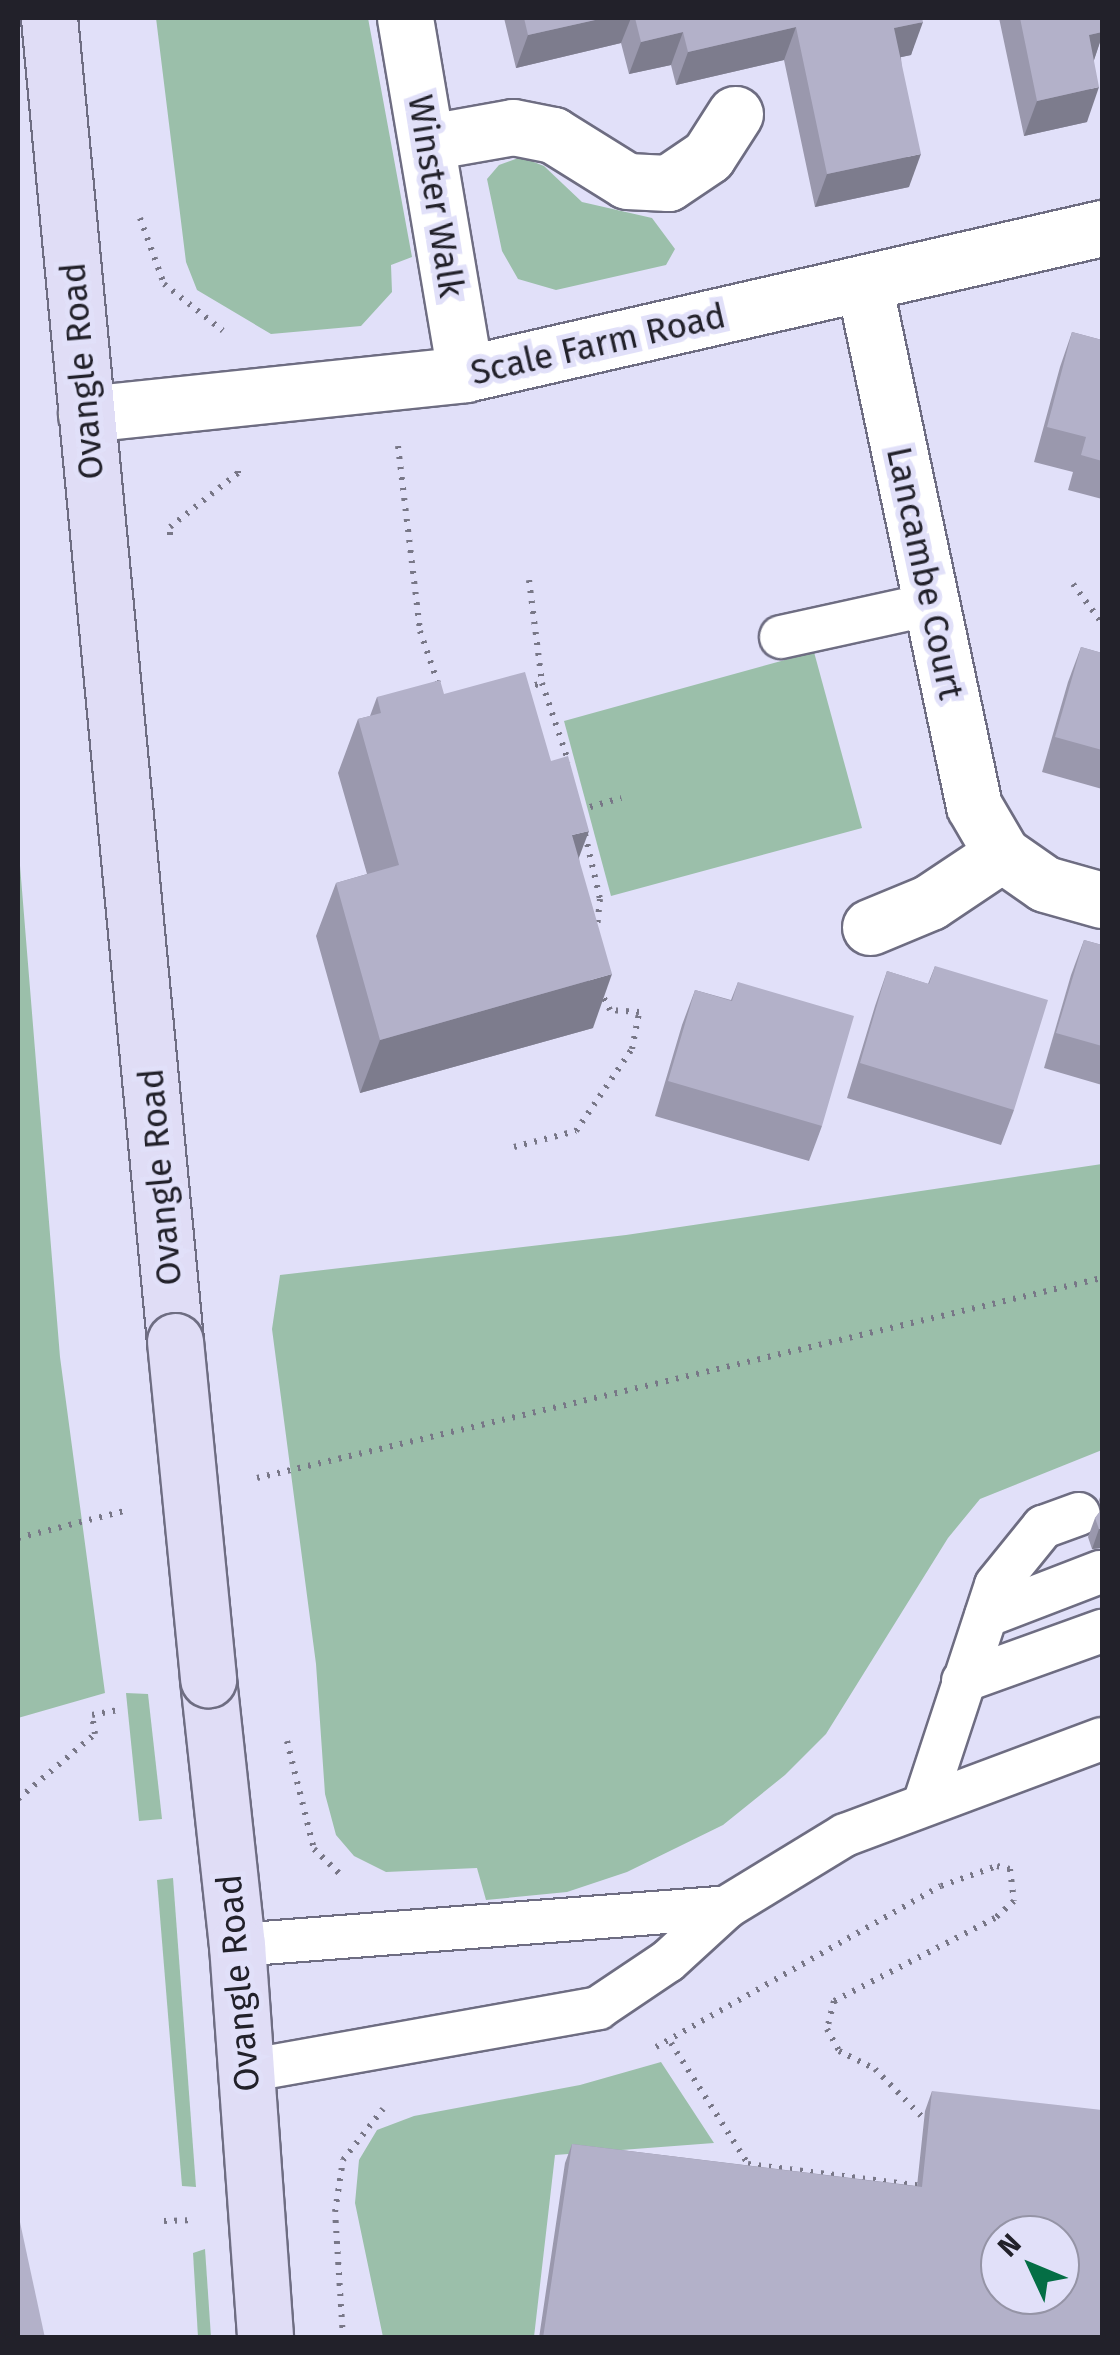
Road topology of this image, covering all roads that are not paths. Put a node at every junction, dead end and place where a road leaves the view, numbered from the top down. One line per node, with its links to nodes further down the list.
1 (48, 18): 8 (main road, Ovangle Road)
2 (405, 18): 4 (street, Winster Walk)
3 (735, 114): 4 (street)
4 (428, 142): 7 (street, Winster Walk)
5 (1102, 228): 6 (street, Scale Farm Road)
6 (864, 284): 7 (street, Scale Farm Road); 9 (street, Lancambe Court)
7 (464, 374): 8 (street, Scale Farm Road)
8 (86, 414): 22 (main road, Ovangle Road, bridge)
9 (932, 604): 10 (lane); 11 (street, Lancambe Court)
10 (781, 637)
11 (1002, 854): 12 (street, Lancambe Court); 13 (street)
12 (1102, 900)
13 (870, 927)
14 (1079, 1514): 16 (lane)
15 (1100, 1572): 16 (lane)
16 (986, 1616): 18 (lane)
17 (1102, 1632): 18 (lane)
18 (963, 1681): 20 (lane)
19 (1102, 1739): 20 (lane)
20 (925, 1801): 21 (lane)
21 (727, 1907): 22 (lane); 23 (lane)
22 (237, 1945): 23 (main road, Ovangle Road)
23 (246, 2071): 24 (main road, Ovangle Road)
24 (265, 2338)

